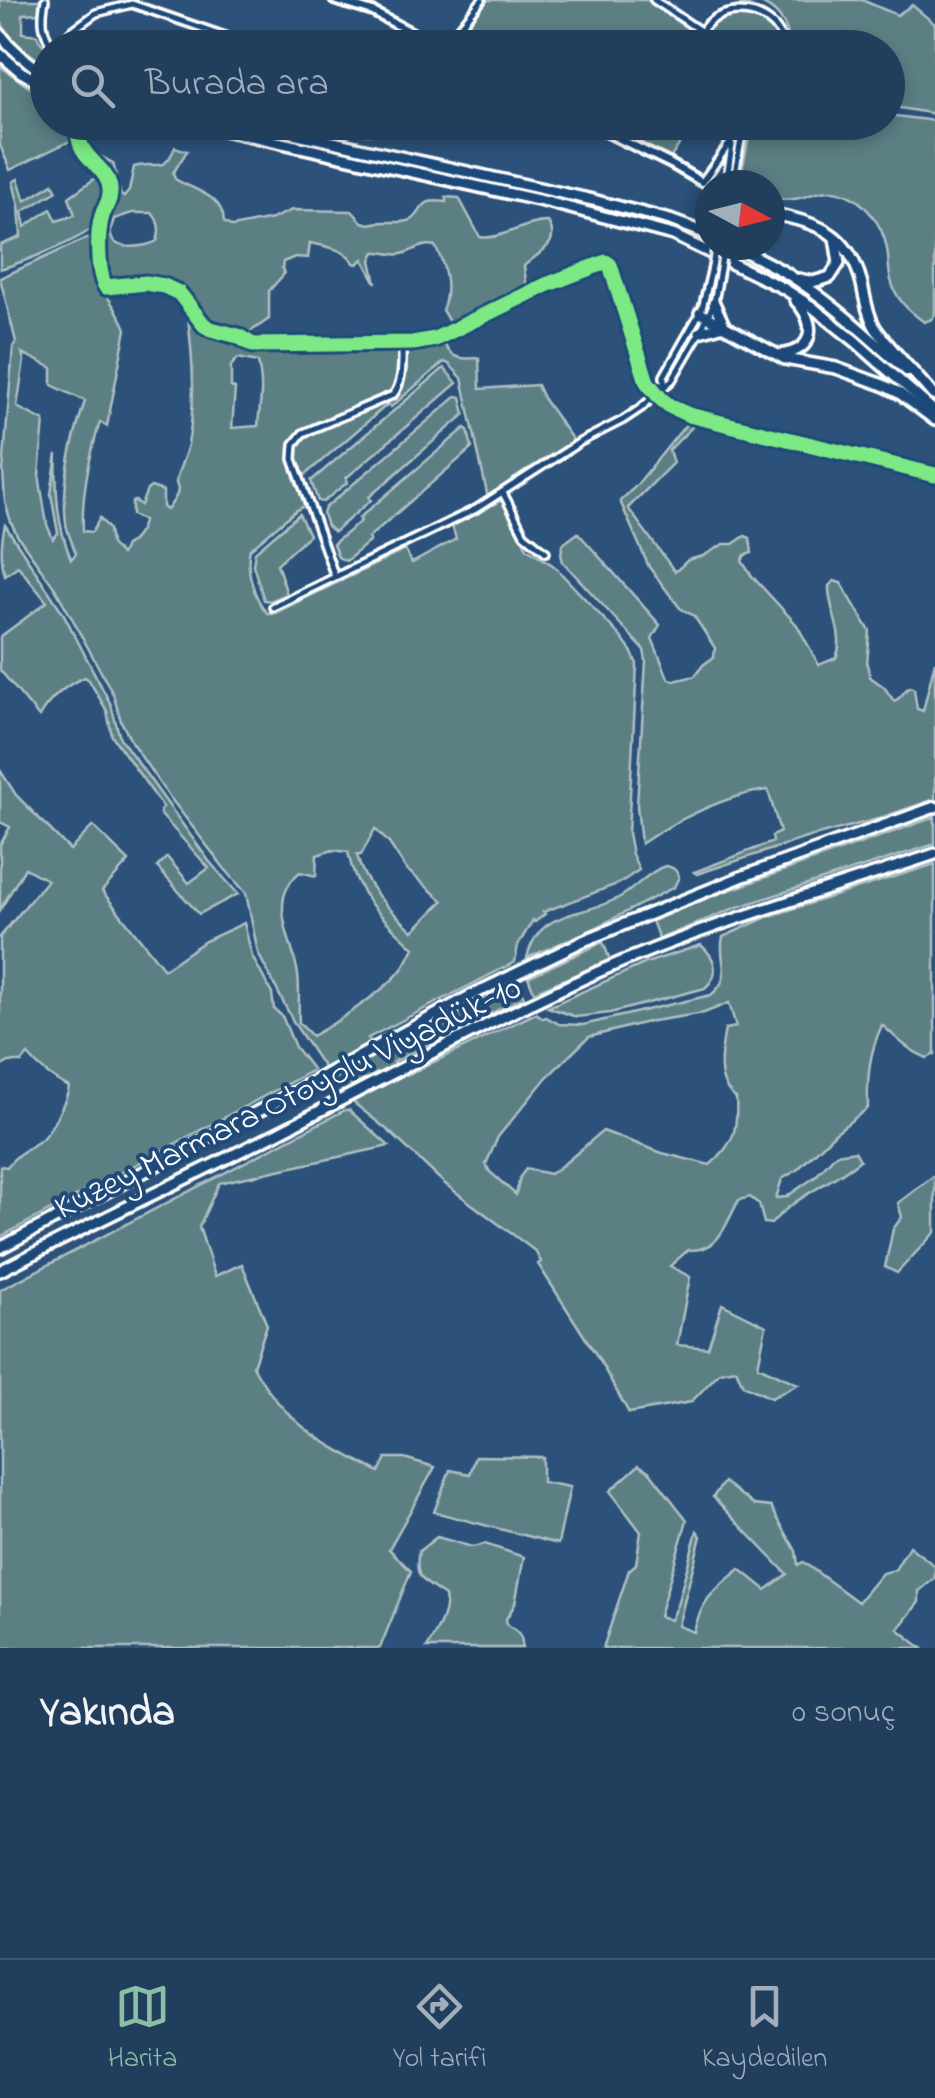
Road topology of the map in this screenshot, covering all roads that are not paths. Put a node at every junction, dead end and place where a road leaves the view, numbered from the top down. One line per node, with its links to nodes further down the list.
1 (45, 0): 7 (street)
2 (334, 0): 10 (street)
3 (482, 0): 11 (street)
4 (654, 0): 12 (street)
5 (720, 7): 12 (street)
6 (770, 12): 13 (street)
7 (43, 30)
8 (72, 30): 9 (street)
9 (208, 30)
10 (408, 30)
11 (457, 30)
12 (699, 30)
13 (781, 30)
14 (0, 34): 16 (highway)
15 (0, 54): 17 (highway)
16 (30, 64)
17 (30, 77)
18 (79, 140): 40 (street)
19 (267, 140): 35 (highway)
20 (324, 140): 29 (highway)
21 (622, 140): 27 (street)
22 (740, 140): 26 (street)
23 (732, 142): 24 (street); 25 (street)
24 (711, 170)
25 (730, 170)
26 (733, 170)
27 (695, 178)
28 (785, 217): 30 (highway)
29 (695, 229)
30 (835, 236): 34 (highway); 44 (highway)
31 (713, 260): 37 (street, bridge)
32 (722, 260): 36 (street, bridge)
33 (760, 260): 34 (highway)
34 (792, 277): 44 (highway)
35 (783, 288): 41 (highway); 45 (highway)
36 (714, 303): 37 (street); 38 (highway)
37 (704, 315): 38 (highway); 39 (street); 42 (street)
38 (724, 325): 39 (highway); 41 (highway)
39 (700, 332): 42 (street)
40 (402, 344): 43 (street); 50 (street)
41 (776, 354): 46 (highway)
42 (664, 385): 43 (street)
43 (656, 394): 47 (street); 48 (street)
44 (934, 396)
45 (935, 412)
46 (935, 420)
47 (935, 475)
48 (503, 493): 49 (street); 50 (street)
49 (546, 552)
50 (336, 578): 51 (street)
51 (272, 608)
52 (935, 807): 54 (highway, Kuzey Marmara Otoyolu Viyadük-10)
53 (935, 854): 55 (highway, Kuzey Marmara Otoyolu Viyadük-10)
54 (0, 1248)
55 (0, 1271)

